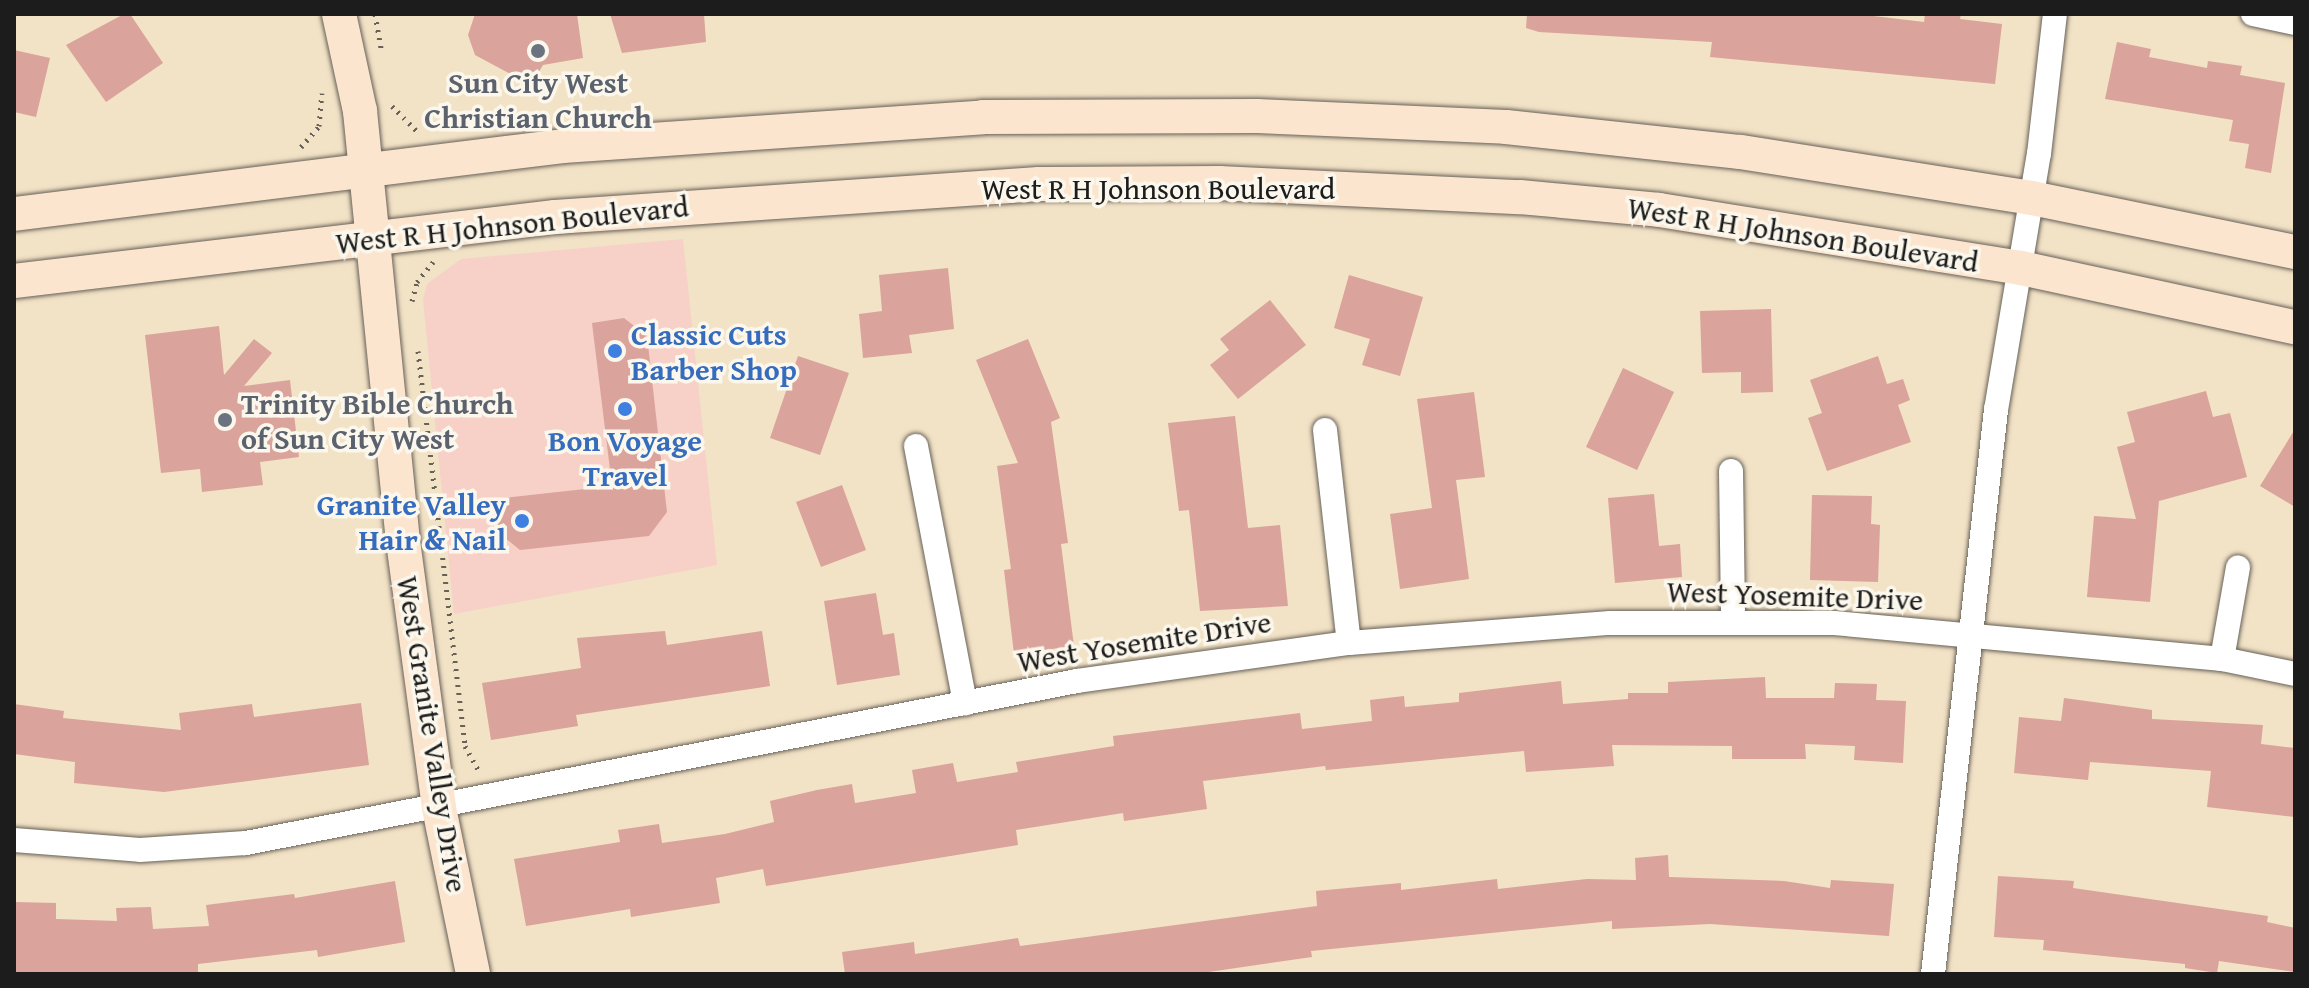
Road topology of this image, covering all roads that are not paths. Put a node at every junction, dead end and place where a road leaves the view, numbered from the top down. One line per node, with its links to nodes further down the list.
1 (339, 14): 5 (main road, West Granite Valley Drive)
2 (2055, 14): 6 (street)
3 (2253, 14): 4 (street)
4 (2295, 23)
5 (365, 167): 6 (main road); 7 (main road); 8 (main road, West Granite Valley Drive)
6 (2032, 198): 9 (main road); 10 (street)
7 (14, 214)
8 (370, 221): 10 (main road, West R H Johnson Boulevard); 11 (main road, West R H Johnson Boulevard); 23 (main road, West Granite Valley Drive)
9 (2295, 252)
10 (2021, 268): 12 (main road, West R H Johnson Boulevard); 18 (street)
11 (14, 281)
12 (2295, 327)
13 (1325, 430): 19 (street)
14 (916, 446): 22 (street)
15 (1731, 471): 17 (street)
16 (2238, 567): 20 (street)
17 (1733, 621): 18 (street, West Yosemite Drive); 19 (street, West Yosemite Drive)
18 (1970, 634): 20 (street, West Yosemite Drive); 26 (street)
19 (1349, 643): 22 (street, West Yosemite Drive)
20 (2222, 659): 21 (street, West Yosemite Drive)
21 (2295, 674)
22 (965, 703): 23 (street, West Yosemite Drive)
23 (439, 808): 24 (street, West Yosemite Drive); 25 (main road, West Granite Valley Drive)
24 (14, 840)
25 (473, 974)
26 (1933, 974)

